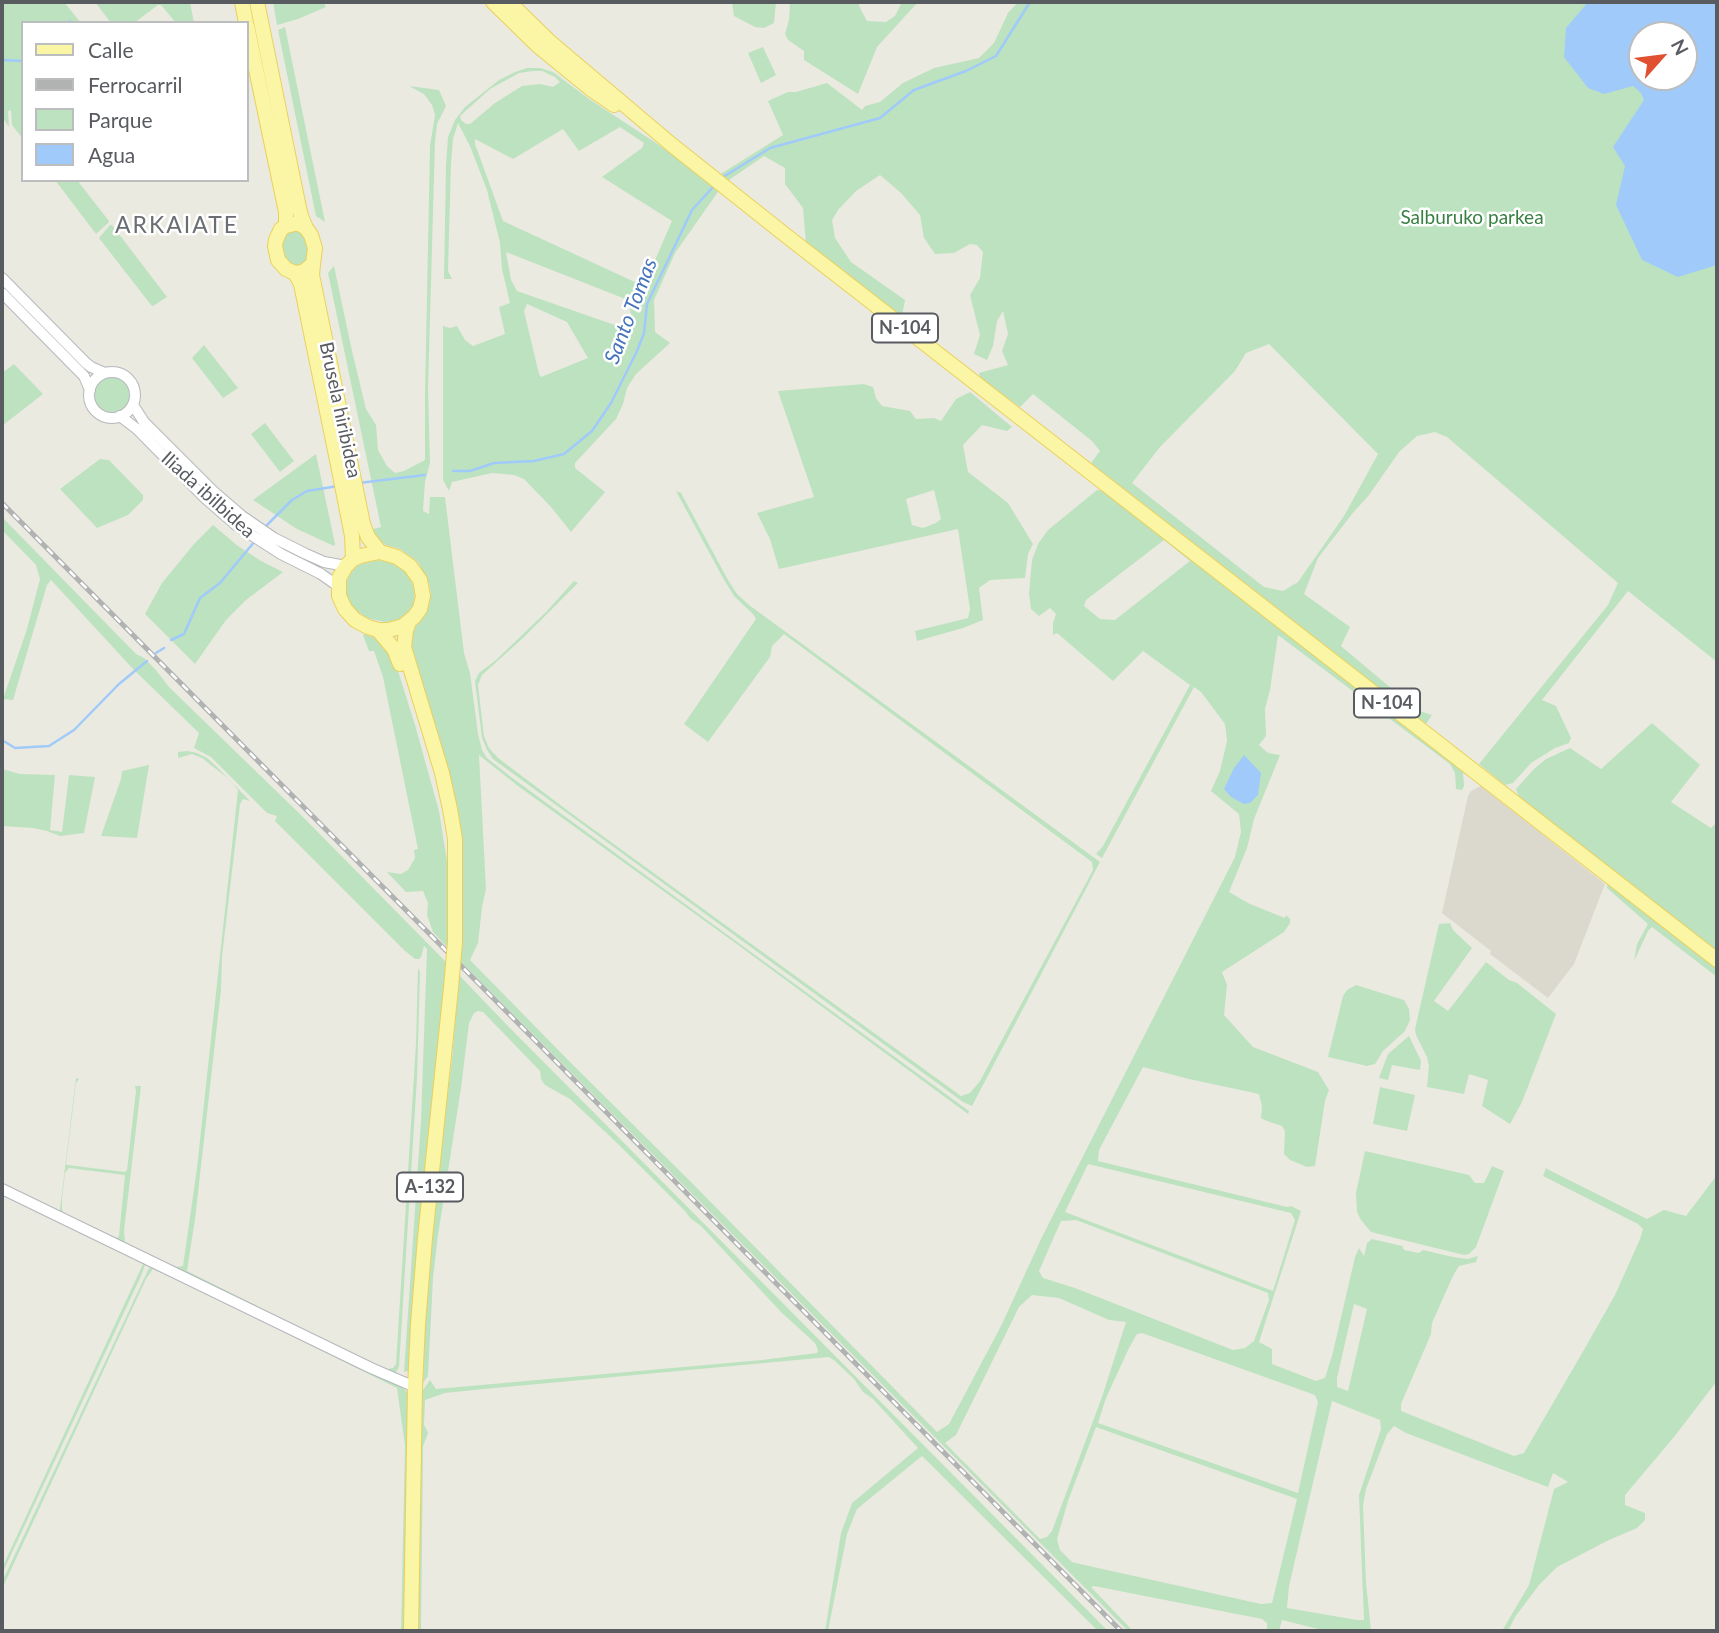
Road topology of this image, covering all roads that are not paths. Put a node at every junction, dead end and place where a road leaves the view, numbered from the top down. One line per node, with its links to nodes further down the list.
1 (242, 2): 5 (main road)
2 (257, 2): 9 (main road)
3 (493, 2): 7 (main road, N-104)
4 (509, 2): 7 (main road, N-104)
5 (245, 21)
6 (248, 34): 8 (main road)
7 (672, 145): 28 (main road, N-104)
8 (286, 226): 9 (main road); 11 (main road)
9 (306, 228): 10 (main road)
10 (313, 264): 11 (main road); 18 (main road, Brusela hiribidea)
11 (295, 273): 18 (main road, Brusela hiribidea)
12 (2, 278): 14 (street)
13 (2, 293): 15 (street)
14 (105, 373): 15 (street); 16 (street)
15 (90, 390): 17 (street)
16 (133, 405): 17 (street); 20 (street, Iliada ibilbidea)
17 (120, 416): 20 (street, Iliada ibilbidea)
18 (344, 464): 19 (main road, Brusela hiribidea)
19 (355, 516): 22 (main road, Brusela hiribidea); 23 (main road, Brusela hiribidea)
20 (239, 521): 21 (street, Iliada ibilbidea)
21 (284, 550): 23 (street, Iliada ibilbidea); 24 (street, Iliada ibilbidea)
22 (380, 552): 23 (main road); 25 (main road)
23 (349, 562): 24 (main road)
24 (338, 586): 26 (main road)
25 (409, 622): 26 (main road); 27 (main road, A-132)
26 (378, 630): 27 (main road, A-132)
27 (456, 886): 30 (main road, A-132, bridge)
28 (1717, 960)
29 (2, 1189): 30 (street)
30 (415, 1387): 31 (main road, A-132)
31 (411, 1631)

